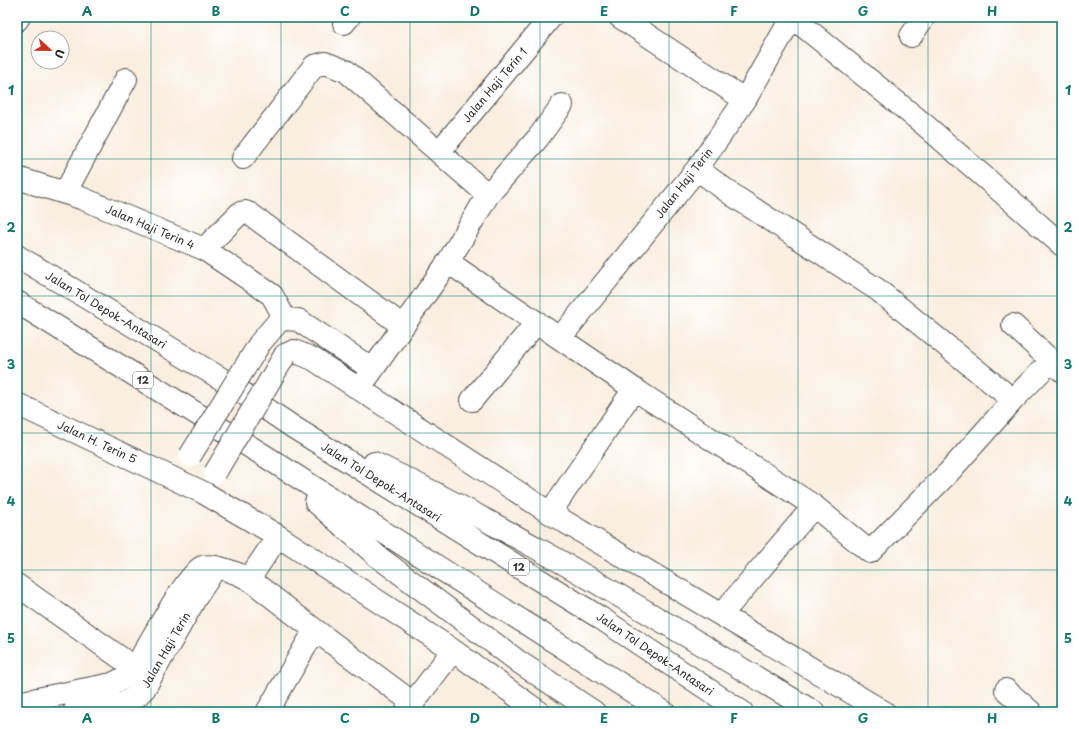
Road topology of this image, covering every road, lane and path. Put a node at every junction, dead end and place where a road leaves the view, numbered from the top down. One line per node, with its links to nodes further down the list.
1 (19, 17): 6 (main road)
2 (551, 17): 11 (main road, Jalan Haji Terin 1)
3 (620, 17): 9 (main road)
4 (792, 17): 9 (main road, Jalan Haji Terin); 17 (main road)
5 (924, 17): 7 (main road)
6 (17, 20)
7 (911, 36)
8 (126, 78): 15 (main road)
9 (745, 100): 13 (main road, Jalan Haji Terin)
10 (562, 105): 16 (main road)
11 (439, 152): 12 (main road); 16 (main road)
12 (243, 158)
13 (696, 169): 26 (main road, Jalan Haji Terin); 33 (main road)
14 (17, 178): 15 (main road, Jalan Haji Terin 4)
15 (65, 193): 18 (main road, Jalan Haji Terin 4)
16 (488, 195): 20 (main road)
17 (1062, 245)
18 (204, 249): 22 (main road); 25 (main road, Jalan Haji Terin 4)
19 (17, 256): 35 (main road, Jalan Tol Depok–Antasari / 12)
20 (448, 262): 23 (main road); 25 (main road)
21 (17, 302): 36 (main road, 12)
22 (292, 319): 27 (main road); 29 (main road); 37 (main road, bridge)
23 (537, 322): 26 (main road); 32 (main road)
24 (1013, 325): 28 (main road)
25 (403, 326): 29 (main road)
26 (560, 338): 31 (main road)
27 (313, 359): 30 (main road); 38 (main road, bridge)
28 (1056, 366): 33 (main road)
29 (372, 369): 30 (main road)
30 (359, 389): 40 (main road)
31 (634, 389): 39 (main road); 40 (main road)
32 (472, 400)
33 (1013, 400): 39 (main road)
34 (17, 404): 37 (main road, Jalan H. Terin 5)
35 (293, 427): 57 (main road, Jalan Tol Depok–Antasari / 12); 58 (main road)
36 (268, 458): 55 (main road); 56 (main road, 12)
37 (176, 480): 38 (main road, Jalan H. Terin 5)
38 (204, 493): 41 (main road, Jalan H. Terin 5)
39 (814, 506): 45 (main road)
40 (550, 513): 45 (main road)
41 (278, 536): 43 (main road); 47 (main road, Jalan H. Terin 5)
42 (216, 568): 43 (main road); 48 (main road); 52 (main road, Jalan Haji Terin)
43 (249, 579): 46 (main road)
44 (17, 585): 48 (main road)
45 (721, 615): 59 (main road)
46 (315, 630): 51 (main road); 53 (main road)
47 (451, 649): 51 (main road); 54 (main road, Jalan H. Terin 5)
48 (135, 668): 50 (main road)
49 (1006, 690): 60 (main road)
50 (17, 703)
51 (410, 707)
52 (74, 712)
53 (267, 712)
54 (539, 712)
55 (594, 712)
56 (664, 712)
57 (742, 712)
58 (814, 712)
59 (884, 712)
60 (1031, 712)

